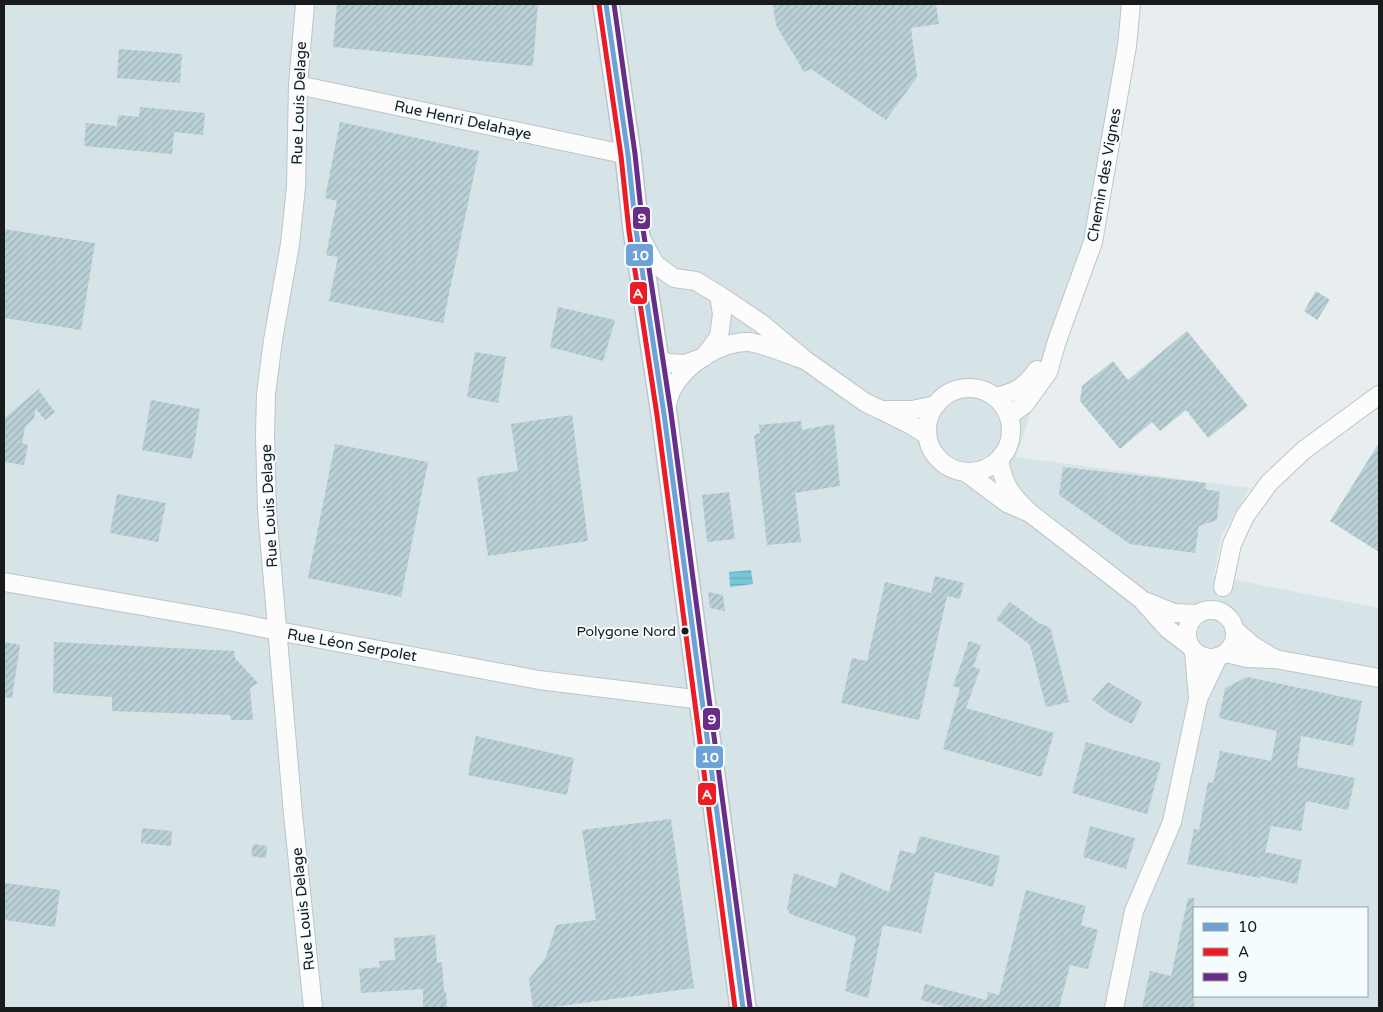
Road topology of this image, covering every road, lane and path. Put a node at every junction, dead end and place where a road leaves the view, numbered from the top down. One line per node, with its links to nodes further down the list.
1 (305, 4): 4 (street, Rue Louis Delage)
2 (606, 4): 5 (main road)
3 (1132, 4): 10 (street, Chemin des Vignes)
4 (298, 86): 5 (street, Rue Henri Delahaye); 29 (street, Rue Louis Delage)
5 (628, 155): 6 (main road)
6 (636, 230): 7 (street); 9 (main road)
7 (674, 278): 8 (street); 9 (street)
8 (719, 295): 12 (street); 13 (street)
9 (646, 298): 11 (main road)
10 (1057, 341): 15 (street, Chemin des Vignes); 19 (street, Chemin des Vignes)
11 (654, 357): 12 (street); 18 (main road)
12 (704, 357): 13 (street); 18 (street)
13 (805, 360): 17 (street)
14 (1379, 395): 25 (street)
15 (996, 398): 16 (street); 19 (street)
16 (936, 405): 17 (street); 20 (street)
17 (881, 410): 20 (street)
18 (664, 414): 35 (main road)
19 (1009, 416): 21 (street)
20 (927, 435): 22 (street)
21 (999, 462): 22 (street); 23 (street)
22 (967, 473): 23 (street)
23 (1030, 513): 26 (street)
24 (4, 582): 29 (street, Rue Léon Serpolet)
25 (1223, 587): 27 (street); 28 (street)
26 (1141, 599): 27 (street); 30 (street)
27 (1200, 612): 28 (street); 30 (street)
28 (1234, 625): 31 (street); 32 (street)
29 (278, 631): 35 (street, Rue Léon Serpolet); 36 (street, Rue Louis Delage)
30 (1192, 648): 31 (street); 34 (street)
31 (1222, 655): 32 (street); 34 (street)
32 (1275, 659): 33 (street)
33 (1379, 678)
34 (1198, 699): 38 (street)
35 (702, 700): 37 (main road)
36 (313, 1008)
37 (743, 1008)
38 (1114, 1008)

